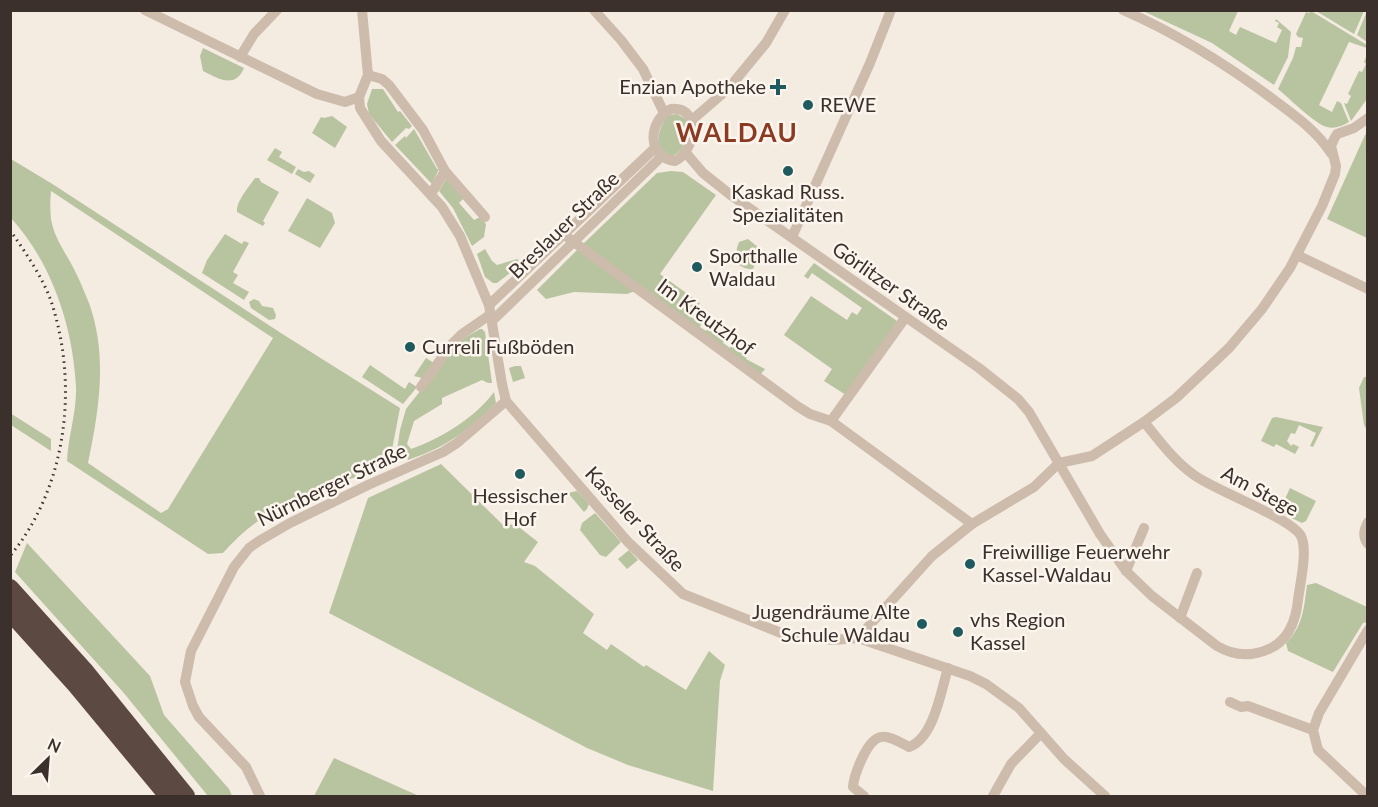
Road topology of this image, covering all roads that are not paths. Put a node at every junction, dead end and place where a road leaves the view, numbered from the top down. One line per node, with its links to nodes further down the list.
1 (145, 10): 8 (street)
2 (277, 10): 8 (street)
3 (362, 10): 9 (street)
4 (594, 10): 11 (street)
5 (785, 10): 13 (street)
6 (891, 10): 22 (street)
7 (1124, 10): 14 (street)
8 (240, 57): 10 (street)
9 (368, 75): 10 (street); 19 (street)
10 (359, 97): 20 (street)
11 (664, 113): 13 (street); 16 (street)
12 (1368, 118): 15 (street)
13 (692, 120): 17 (street)
14 (1312, 131): 15 (street); 18 (street)
15 (1337, 134): 18 (street)
16 (658, 152): 17 (street); 23 (street, Breslauer Straße)
17 (687, 153): 22 (street, Görlitzer Straße)
18 (1331, 153): 24 (street)
19 (445, 171): 20 (street); 21 (street)
20 (431, 194): 26 (street)
21 (485, 217)
22 (792, 237): 27 (street, Görlitzer Straße)
23 (568, 238): 26 (street, Breslauer Straße); 30 (street, Im Kreutzhof)
24 (1296, 255): 25 (street); 31 (street)
25 (1368, 289)
26 (491, 313): 28 (street); 29 (street)
27 (905, 318): 30 (street); 32 (street, Görlitzer Straße)
28 (421, 387)
29 (506, 401): 43 (street, Kasseler Straße); 50 (street, Nürnberger Straße)
30 (831, 421): 34 (street, Im Kreutzhof)
31 (1144, 422): 32 (street); 41 (street, Am Stege)
32 (1059, 463): 34 (street); 37 (street, Am Stege)
33 (1368, 522): 36 (street)
34 (972, 524): 43 (street)
35 (1144, 528): 37 (street)
36 (1368, 544)
37 (1126, 571): 41 (street, Am Stege)
38 (1197, 573): 41 (street)
39 (11, 588): 49 (highway)
40 (10, 612): 48 (highway)
41 (1180, 618)
42 (1368, 630): 46 (street)
43 (858, 638): 44 (street, Kasseler Straße)
44 (948, 668): 47 (street, Kasseler Straße); 51 (street)
45 (1230, 702): 46 (street)
46 (1313, 730): 54 (street)
47 (1041, 733): 52 (street); 53 (street, Kasseler Straße)
48 (168, 796)
49 (186, 796)
50 (260, 796)
51 (864, 796)
52 (993, 796)
53 (1105, 796)
54 (1367, 796)

